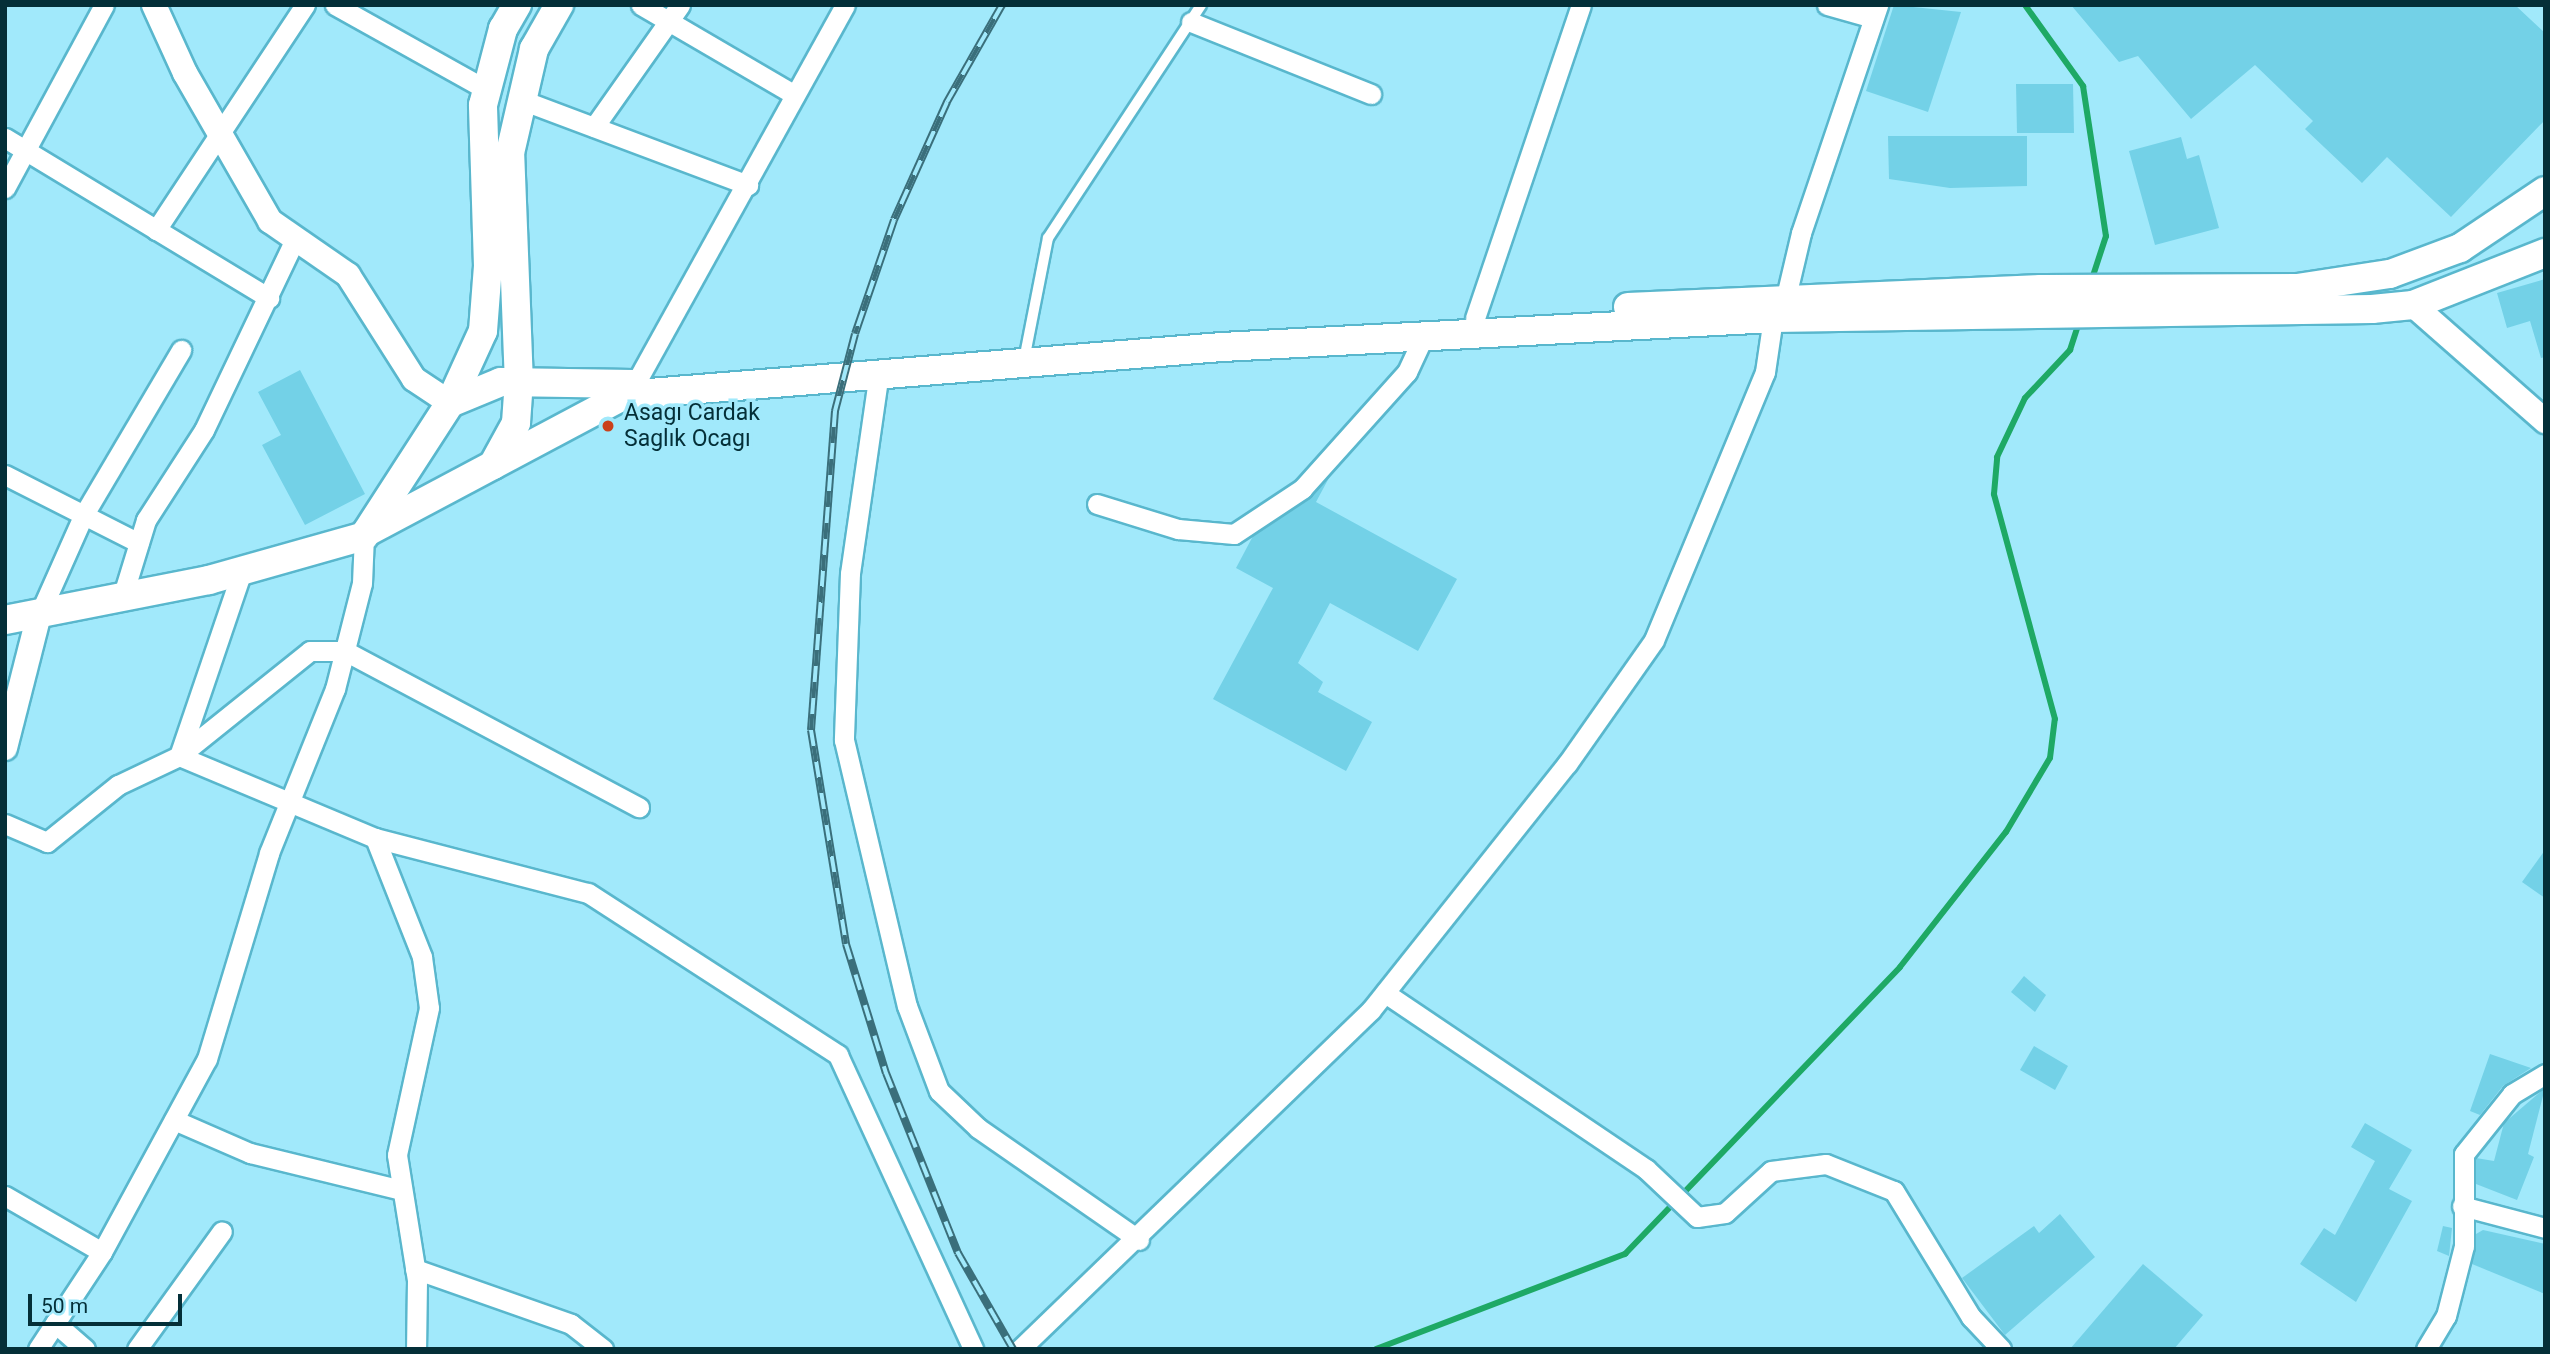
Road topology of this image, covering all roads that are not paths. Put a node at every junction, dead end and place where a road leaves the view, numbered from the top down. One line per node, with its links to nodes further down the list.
1 (104, 5): 21 (street)
2 (153, 5): 20 (street)
3 (305, 5): 20 (street)
4 (335, 5): 14 (street)
5 (517, 5): 14 (main road)
6 (559, 5): 17 (main road)
7 (641, 5): 12 (street)
8 (845, 5): 16 (street)
9 (1581, 5): 32 (street)
10 (1827, 5): 11 (street)
11 (1876, 12): 31 (street)
12 (675, 13): 16 (street); 18 (street)
13 (1196, 13): 15 (street); 34 (lane)
14 (487, 90): 39 (main road)
15 (1371, 94)
16 (795, 95): 22 (street)
17 (519, 99): 18 (street); 37 (main road)
18 (594, 127): 22 (street)
19 (5, 138): 21 (street)
20 (222, 138): 25 (street); 26 (street)
21 (26, 150): 23 (street); 25 (street)
22 (748, 185): 38 (street)
23 (5, 188)
24 (2545, 191): 29 (main road)
25 (156, 230): 28 (street)
26 (294, 241): 28 (street); 39 (street)
27 (2545, 253): 30 (main road)
28 (269, 298): 46 (street)
29 (2151, 302): 30 (main road); 31 (main road)
30 (2413, 305): 40 (street)
31 (1780, 307): 32 (main road); 33 (main road); 58 (street)
32 (1475, 318): 34 (main road)
33 (1423, 337): 36 (main road); 43 (street)
34 (1026, 349): 38 (main road)
35 (181, 350): 44 (street)
36 (878, 379): 41 (main road); 66 (street)
37 (519, 384): 38 (main road); 39 (main road); 41 (main road)
38 (635, 384)
39 (450, 403): 45 (main road)
40 (2545, 421)
41 (492, 467): 45 (main road)
42 (5, 475): 44 (street)
43 (1097, 504)
44 (83, 516): 46 (street); 49 (street)
45 (365, 534): 47 (main road); 51 (street)
46 (139, 542): 48 (street)
47 (242, 571): 48 (main road); 53 (street)
48 (122, 598): 49 (main road)
49 (39, 615): 50 (main road); 52 (street)
50 (5, 620)
51 (345, 651): 53 (street); 54 (street); 55 (street)
52 (5, 748)
53 (179, 756): 54 (street); 56 (street)
54 (290, 801): 57 (street); 60 (street)
55 (639, 807)
56 (5, 824)
57 (375, 838): 61 (street); 75 (street)
58 (1385, 993): 66 (street); 77 (street)
59 (2545, 1074): 63 (street)
60 (174, 1120): 61 (street); 67 (street)
61 (402, 1190): 68 (street)
62 (5, 1196): 67 (street)
63 (2462, 1206): 64 (street); 78 (street)
64 (2545, 1228)
65 (222, 1231): 72 (street)
66 (1139, 1240): 76 (street)
67 (102, 1252): 69 (street)
68 (415, 1269): 73 (street); 74 (street)
69 (55, 1323): 70 (street); 71 (street)
70 (38, 1349)
71 (85, 1349)
72 (137, 1349)
73 (416, 1349)
74 (603, 1349)
75 (972, 1349)
76 (1020, 1349)
77 (2001, 1349)
78 (2426, 1349)

